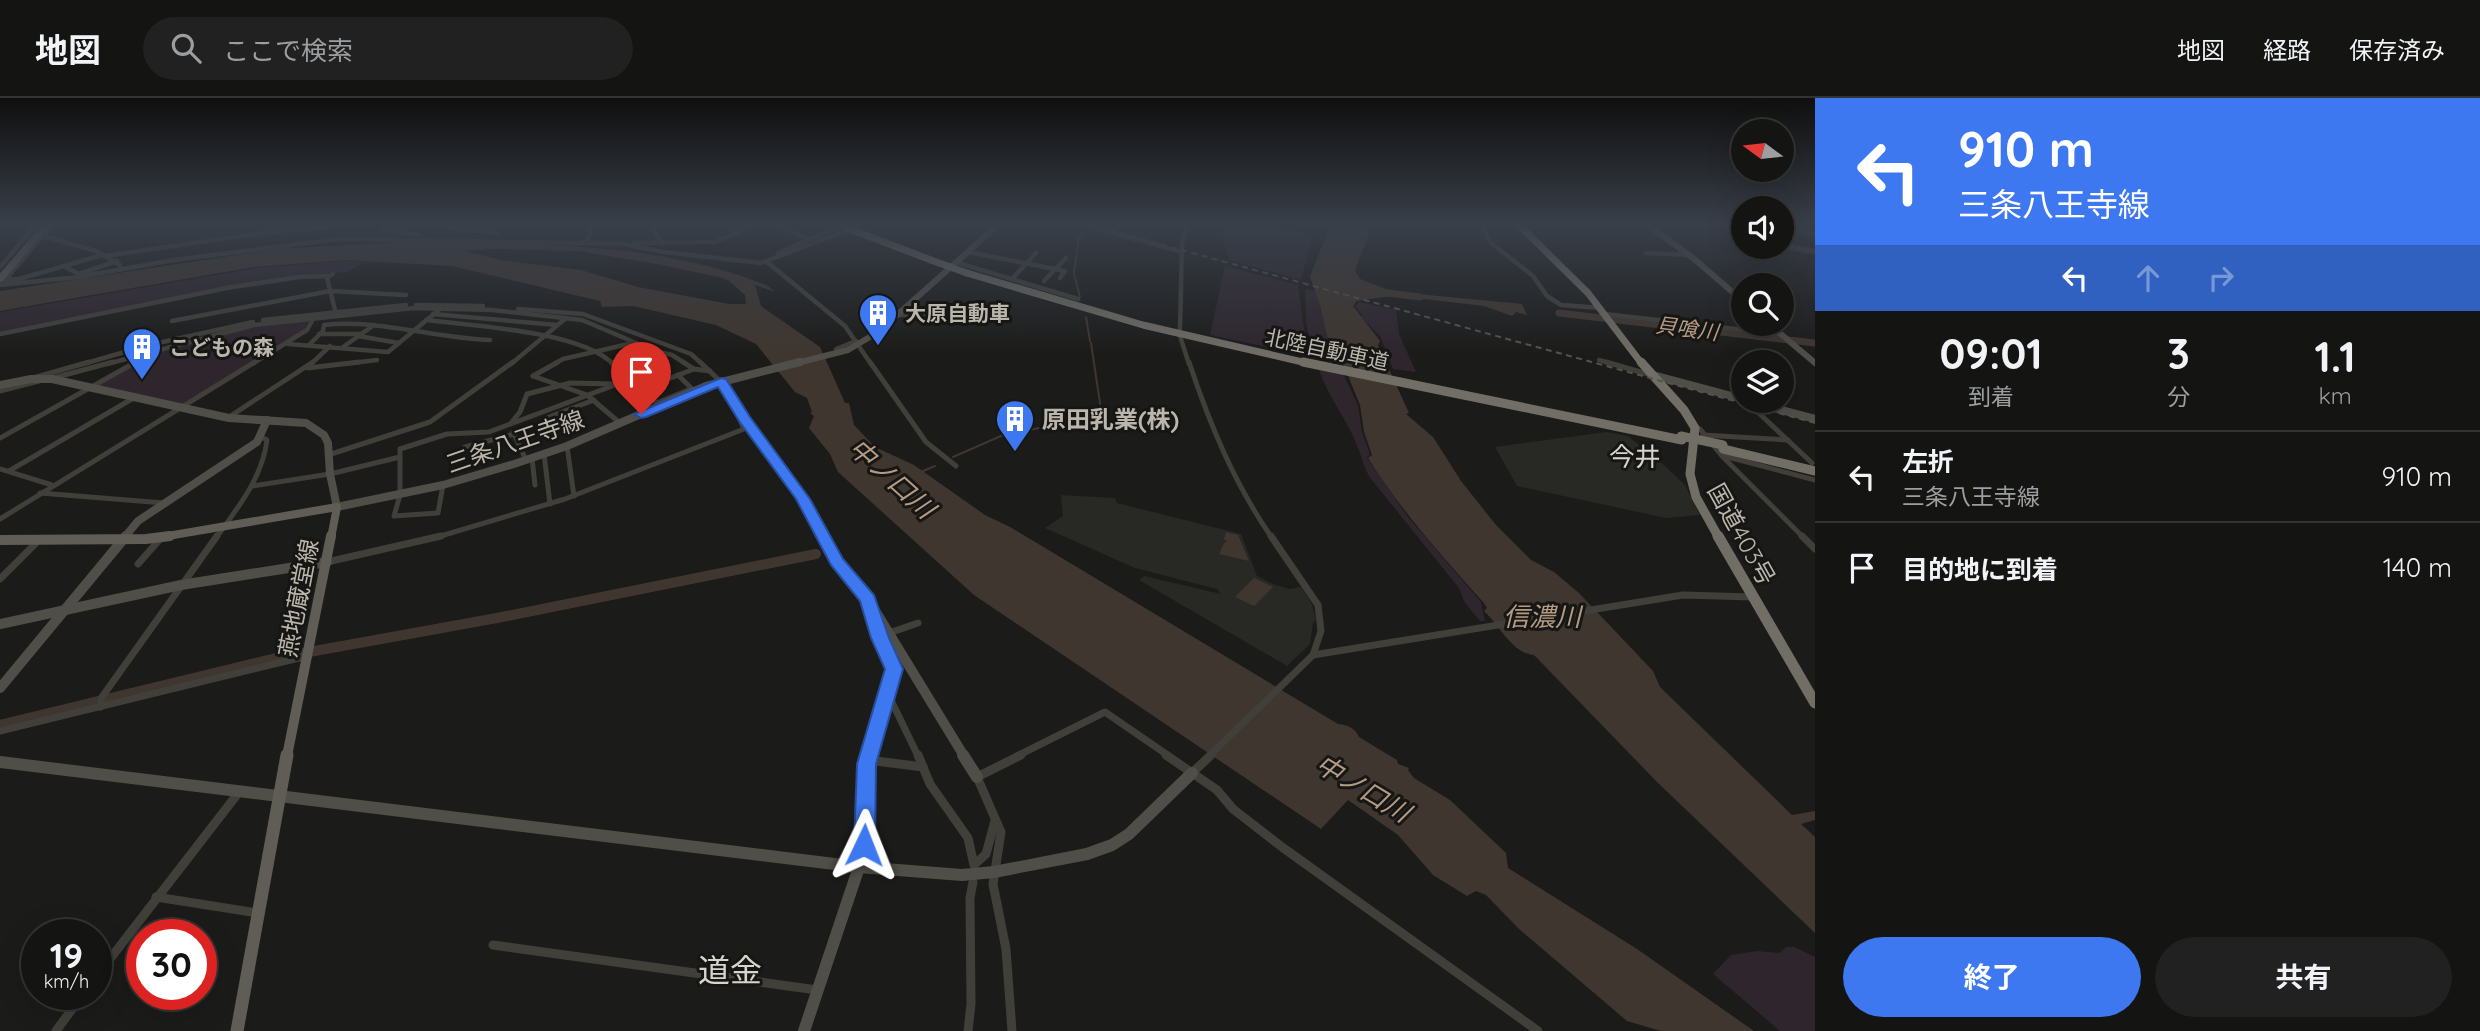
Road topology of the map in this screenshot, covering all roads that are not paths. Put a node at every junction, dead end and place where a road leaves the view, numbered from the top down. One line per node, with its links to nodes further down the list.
1 (15, 269): 2 (street)
2 (52, 269)
3 (68, 269): 4 (street)
4 (98, 269)
5 (126, 269): 21 (street)
6 (775, 269): 51 (street)
7 (948, 269): 31 (street)
8 (959, 269): 103 (highway, 北陸自動車道, bridge)
9 (977, 269): 19 (street)
10 (1021, 269): 19 (street)
11 (1055, 269): 18 (street); 20 (street)
12 (1182, 269): 141 (street)
13 (1524, 269): 32 (street)
14 (1561, 269): 32 (highway)
15 (1705, 269): 23 (street)
16 (328, 275): 17 (street); 22 (street); 42 (street)
17 (266, 277)
18 (1060, 278)
19 (1012, 279): 24 (street)
20 (1044, 281)
21 (0, 285)
22 (330, 291): 25 (street); 28 (street); 37 (street)
23 (1731, 291)
24 (1078, 299)
25 (398, 305): 26 (street); 28 (street)
26 (471, 305): 27 (street); 33 (street)
27 (439, 309): 30 (street); 34 (street); 35 (street)
28 (333, 311): 34 (street); 68 (street)
29 (977, 313): 31 (street)
30 (433, 314): 36 (street); 39 (street)
31 (898, 315): 51 (street)
32 (1606, 315): 40 (street); 67 (highway)
33 (592, 317): 35 (street); 54 (street)
34 (312, 318): 48 (street); 56 (street)
35 (565, 319): 39 (street); 50 (street)
36 (426, 320): 41 (street); 45 (street)
37 (172, 321)
38 (374, 325): 41 (street); 43 (street); 44 (street)
39 (557, 325): 45 (street)
40 (1731, 329)
41 (411, 332): 47 (street); 49 (street)
42 (0, 334)
43 (319, 334): 44 (street); 52 (street)
44 (359, 335): 49 (street); 55 (street)
45 (545, 336): 57 (street); 95 (street)
46 (1782, 336): 61 (street)
47 (490, 340)
48 (286, 343): 52 (street); 83 (street)
49 (399, 343): 55 (street)
50 (634, 343): 54 (street); 57 (street); 63 (street)
51 (857, 343): 70 (street, 三条八王寺線); 109 (street)
52 (309, 345): 53 (street)
53 (330, 345): 55 (street); 62 (street)
54 (663, 346): 64 (street)
55 (343, 347)
56 (162, 348): 69 (street); 75 (street)
57 (598, 351): 65 (street); 73 (street)
58 (377, 360): 62 (street)
59 (650, 360): 65 (street)
60 (1599, 360): 67 (street)
61 (1815, 363)
62 (306, 369): 89 (street)
63 (694, 369): 64 (street); 66 (street)
64 (710, 371): 70 (street)
65 (622, 374): 71 (street)
66 (678, 375): 71 (street); 76 (street)
67 (1653, 375): 80 (street); 94 (highway)
68 (31, 379): 69 (street); 72 (street)
69 (50, 379): 75 (street); 77 (street)
70 (720, 380): 76 (street); 84 (street); 87 (street, 三条八王寺線)
71 (629, 381): 74 (street); 82 (street)
72 (0, 385)
73 (554, 385): 74 (street); 78 (street); 93 (street)
74 (618, 385): 78 (street)
75 (92, 387): 79 (street); 98 (street)
76 (691, 388): 82 (street)
77 (0, 391)
78 (586, 395): 81 (street); 93 (street)
79 (138, 396): 83 (street); 111 (street)
80 (1731, 396)
81 (594, 400): 88 (street); 92 (street)
82 (657, 403): 87 (street)
83 (182, 407): 89 (street); 114 (street)
84 (738, 408): 120 (street); 136 (street)
85 (1760, 413): 100 (street)
86 (1793, 413): 90 (street)
87 (641, 414): 92 (street, 三条八王寺線)
88 (548, 417)
89 (229, 418): 91 (street)
90 (1815, 419)
91 (267, 420): 99 (street); 106 (street)
92 (620, 423): 101 (street, 三条八王寺線)
93 (509, 424): 96 (street); 104 (street)
94 (1694, 427): 97 (street); 135 (highway, 国道403号)
95 (393, 435): 104 (street); 106 (street)
96 (514, 435): 102 (street); 107 (street)
97 (1703, 435): 100 (street); 103 (street)
98 (0, 438)
99 (261, 438): 117 (street); 121 (street)
100 (1788, 440): 108 (street)
101 (567, 446): 105 (street, 三条八王寺線); 120 (street)
102 (465, 447)
103 (1723, 450): 108 (highway, 北陸自動車道); 113 (street); 130 (street)
104 (400, 453): 112 (street); 119 (street)
105 (544, 454): 107 (street, 三条八王寺線); 122 (street)
106 (328, 455): 112 (street)
107 (529, 459): 115 (street, 三条八王寺線); 116 (street)
108 (1813, 464)
109 (956, 466)
110 (0, 468): 111 (street)
111 (9, 471): 114 (street)
112 (330, 474): 117 (street); 123 (street)
113 (1815, 480)
114 (52, 485): 118 (street)
115 (443, 485): 119 (street, 三条八王寺線); 119 (street)
116 (535, 485)
117 (253, 486): 125 (street)
118 (40, 494): 121 (street); 124 (street)
119 (400, 495): 123 (street, 三条八王寺線)
120 (574, 496): 122 (street)
121 (166, 503): 128 (street)
122 (550, 504): 131 (street)
123 (337, 507): 125 (main road, 燕地蔵堂線); 131 (main road, 燕地蔵堂線)
124 (0, 519)
125 (223, 528): 126 (main road, 燕地蔵堂線); 134 (street)
126 (162, 537): 128 (main road, 燕地蔵堂線); 132 (street)
127 (0, 540): 129 (main road, 燕地蔵堂線)
128 (120, 541): 129 (main road, 燕地蔵堂線); 137 (street)
129 (37, 542): 133 (street)
130 (1815, 549)
131 (327, 562): 134 (street); 142 (main road, 燕地蔵堂線)
132 (138, 564)
133 (0, 579)
134 (181, 585): 137 (street); 146 (street)
135 (1752, 597): 141 (street); 145 (highway, 国道403号)
136 (868, 599): 140 (street); 144 (street)
137 (63, 611): 139 (street); 143 (street)
138 (918, 623): 140 (street)
139 (0, 624)
140 (889, 633): 152 (street)
141 (1313, 655): 151 (street)
142 (307, 656): 146 (street); 154 (main road, 燕地蔵堂線)
143 (0, 688)
144 (888, 693): 148 (street); 150 (street)
145 (1815, 703)
146 (100, 707): 147 (street)
147 (0, 731)
148 (868, 760): 150 (street); 156 (street)
149 (0, 762): 153 (street)
150 (923, 767): 155 (street)
151 (1192, 773): 152 (street); 157 (street); 170 (street)
152 (977, 777): 155 (street)
153 (239, 792): 154 (street); 159 (street)
154 (279, 797): 156 (street); 160 (main road, 燕地蔵堂線)
155 (996, 819): 157 (street)
156 (859, 867): 157 (street); 163 (street)
157 (994, 872): 169 (street)
158 (973, 882): 168 (street)
159 (156, 897): 160 (street); 162 (street)
160 (260, 914): 166 (main road, 燕地蔵堂線)
161 (493, 945): 163 (street)
162 (112, 956)
163 (819, 990): 167 (street)
164 (72, 1010): 165 (street)
165 (58, 1031)
166 (237, 1031)
167 (804, 1031)
168 (968, 1031)
169 (1012, 1031)
170 (1538, 1031)

